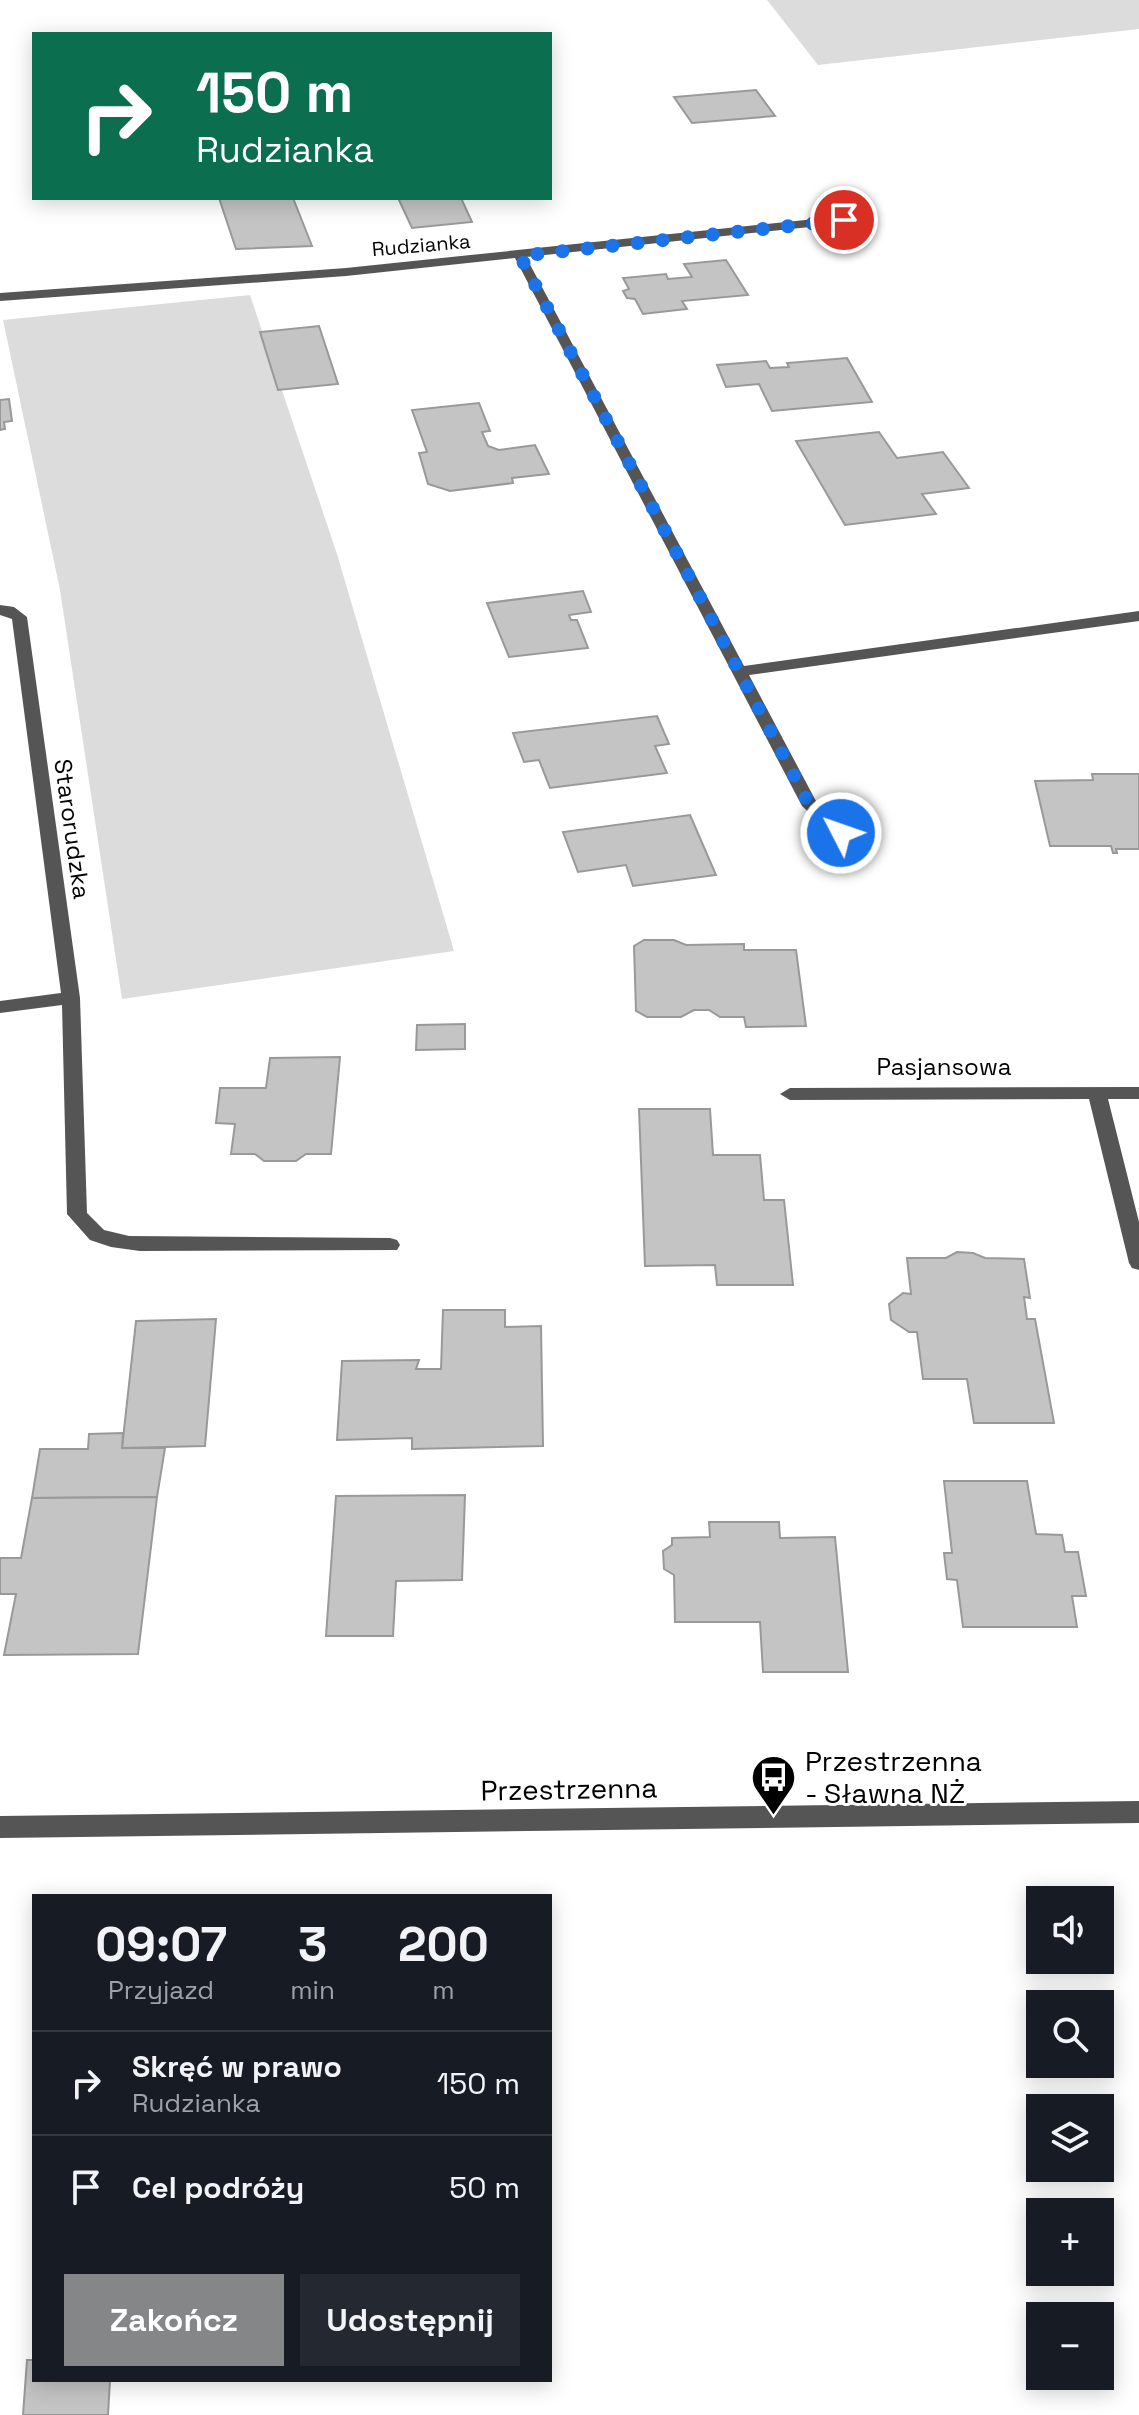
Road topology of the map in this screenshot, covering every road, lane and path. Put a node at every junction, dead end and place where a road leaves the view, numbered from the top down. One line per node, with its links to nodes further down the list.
1 (844, 220): 2 (street, Rudzianka)
2 (520, 256): 3 (street, Rudzianka); 6 (street)
3 (0, 297)
4 (0, 610): 8 (street, Starorudzka)
5 (1139, 616): 6 (street)
6 (737, 672): 7 (street)
7 (841, 833)
8 (71, 998): 9 (street); 13 (street)
9 (0, 1007)
10 (1097, 1093): 11 (street, Pasjansowa); 12 (street, Pasjansowa); 14 (street)
11 (1139, 1093)
12 (790, 1094)
13 (390, 1245)
14 (1139, 1263)
15 (1139, 1812): 16 (street, Przestrzenna)
16 (0, 1827)

